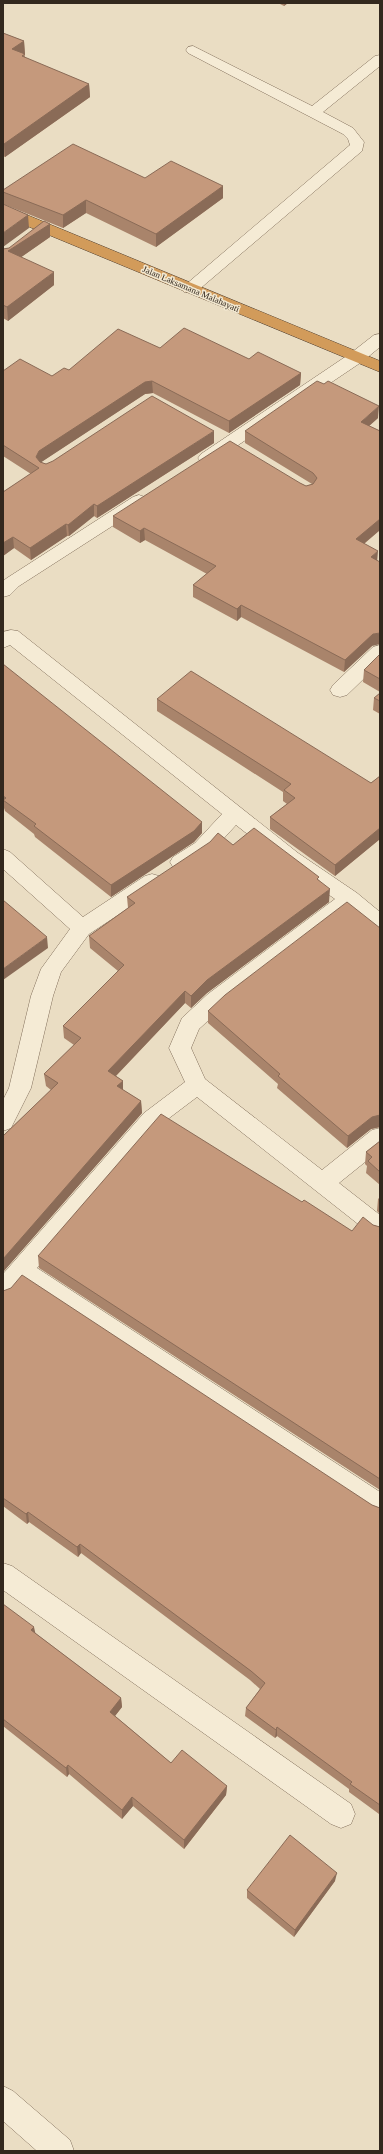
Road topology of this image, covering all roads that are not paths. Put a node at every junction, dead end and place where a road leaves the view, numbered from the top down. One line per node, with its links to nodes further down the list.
1 (193, 50): 3 (street)
2 (380, 59): 3 (street)
3 (312, 113): 5 (street)
4 (3, 210): 5 (highway, Jalan Laksamana Malahayati)
5 (190, 289): 7 (highway, Jalan Laksamana Malahayati)
6 (380, 339): 7 (street)
7 (357, 357): 8 (highway, Jalan Laksamana Malahayati); 10 (street)
8 (380, 367)
9 (210, 432): 10 (street)
10 (236, 447): 11 (street)
11 (191, 468)
12 (151, 493): 13 (street)
13 (3, 591)
14 (6, 637): 17 (street)
15 (380, 652): 16 (street)
16 (340, 690)
17 (235, 813): 19 (street); 21 (street)
18 (3, 858): 21 (street)
19 (350, 899): 20 (street); 22 (street)
20 (380, 924)
21 (82, 928): 23 (street)
22 (196, 1085): 25 (street); 27 (street)
23 (3, 1122)
24 (380, 1137): 25 (street)
25 (323, 1182): 26 (street)
26 (380, 1228)
27 (21, 1270): 28 (street); 29 (street)
28 (3, 1291)
29 (380, 1506)
30 (3, 1575): 31 (street)
31 (341, 1814)
32 (3, 2101): 33 (street)
33 (59, 2151)

